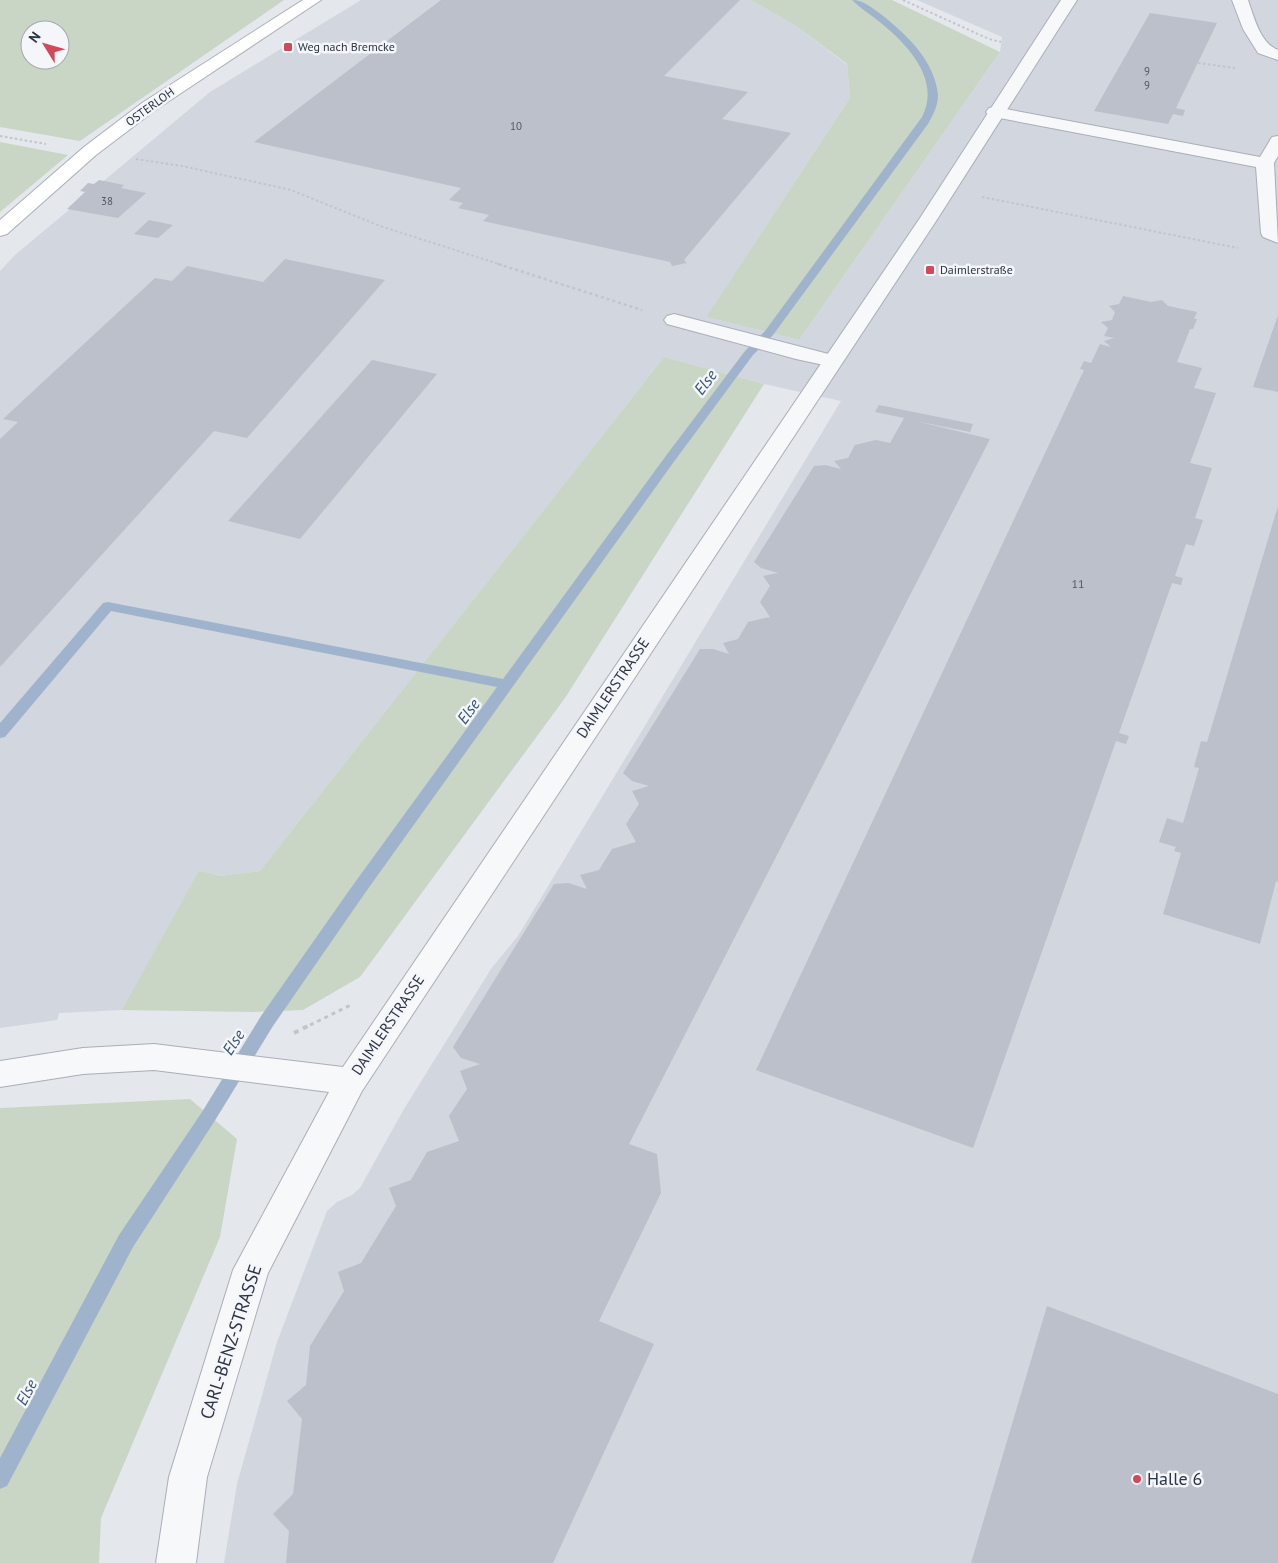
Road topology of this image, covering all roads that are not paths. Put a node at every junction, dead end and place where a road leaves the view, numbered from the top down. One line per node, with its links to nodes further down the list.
1 (313, 0): 8 (main road, OSTERLOH)
2 (1069, 0): 5 (street, DAIMLERSTRASSE)
3 (1240, 0): 4 (street)
4 (1278, 55)
5 (995, 112): 7 (street); 11 (street, DAIMLERSTRASSE)
6 (1278, 141): 7 (street)
7 (1265, 163): 9 (street)
8 (0, 230)
9 (1278, 238)
10 (674, 320): 11 (street)
11 (832, 361): 13 (street, DAIMLERSTRASSE)
12 (0, 1074): 13 (street, DAIMLERSTRASSE)
13 (351, 1081): 14 (street, CARL-BENZ-STRASSE)
14 (176, 1563)

